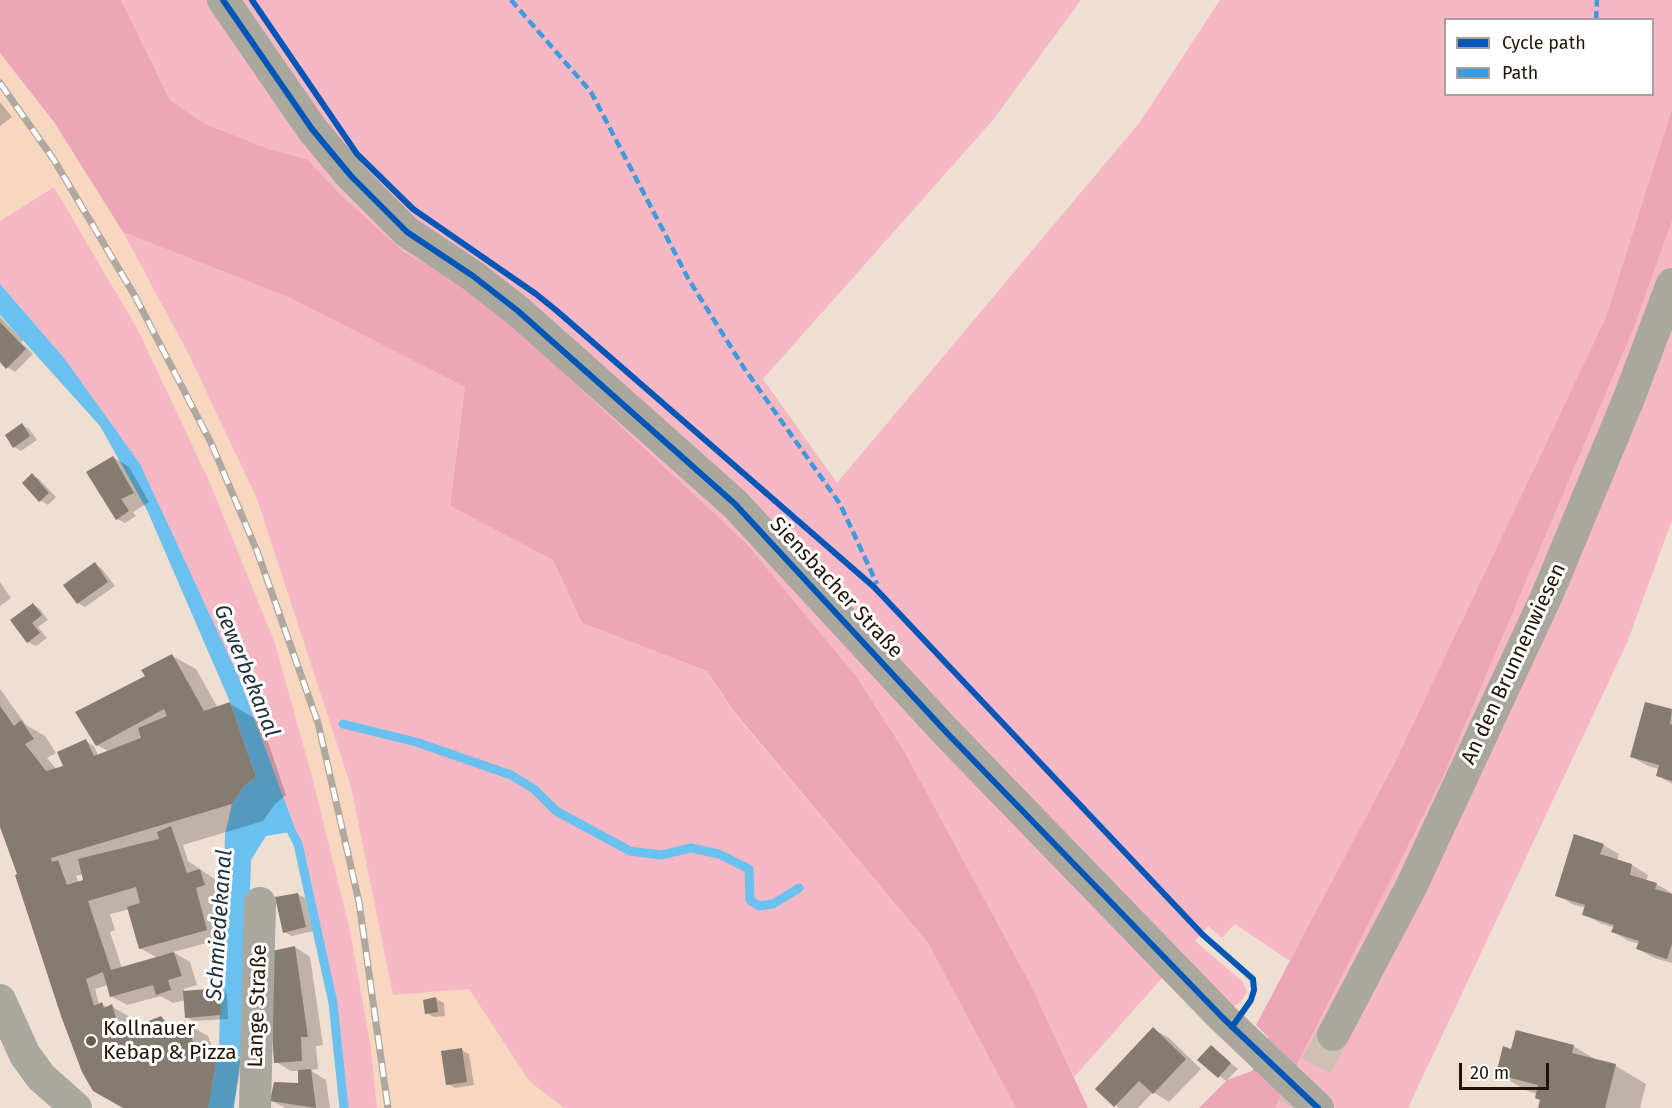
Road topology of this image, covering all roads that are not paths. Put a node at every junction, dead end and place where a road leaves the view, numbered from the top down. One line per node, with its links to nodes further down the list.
1 (223, 0): 8 (street, Siensbacher Straße)
2 (1672, 284): 5 (street, An den Brunnenwiesen)
3 (260, 903): 7 (street, Lange Straße)
4 (0, 1000): 6 (street)
5 (1333, 1035)
6 (76, 1108)
7 (255, 1108)
8 (1318, 1108)

